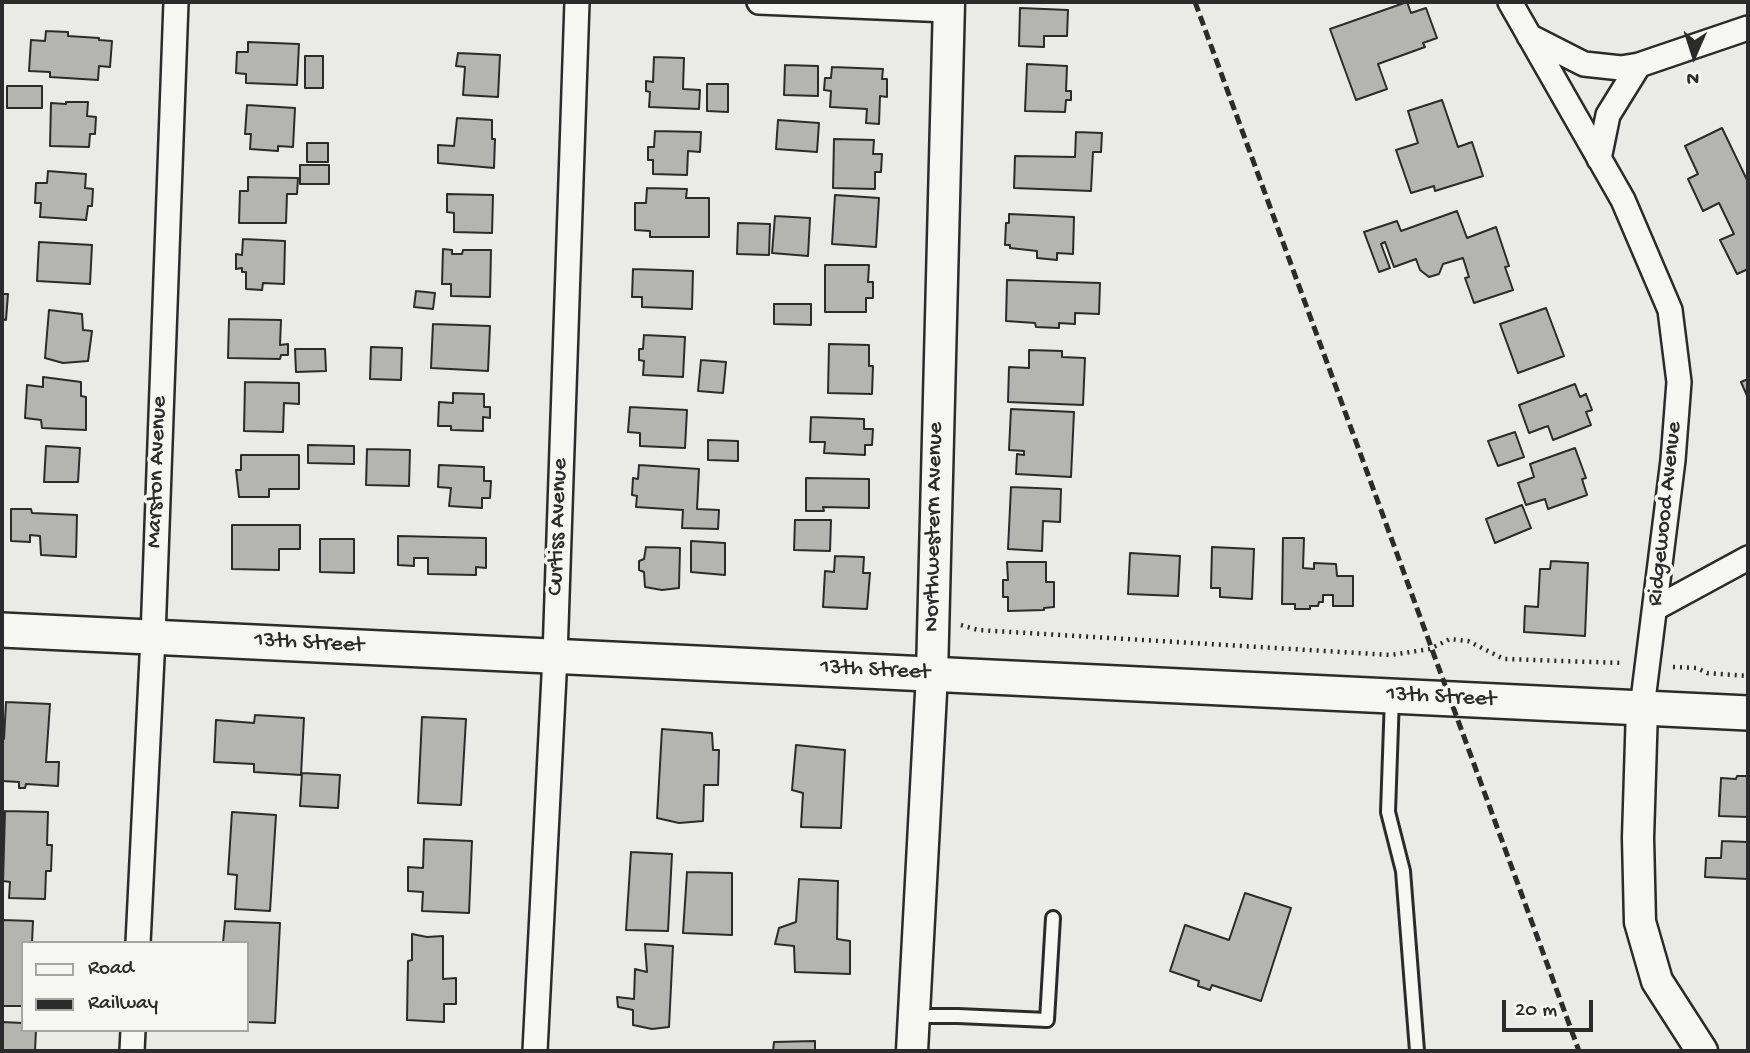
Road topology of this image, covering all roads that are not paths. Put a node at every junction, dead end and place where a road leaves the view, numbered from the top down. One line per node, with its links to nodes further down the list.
1 (176, 2): 13 (street, Marston Avenue)
2 (577, 2): 14 (street, Curtiss Avenue)
3 (759, 2): 5 (street)
4 (1510, 2): 7 (street, Ridgewood Avenue)
5 (948, 6): 15 (street, Northwestern Avenue)
6 (1748, 28): 8 (street)
7 (1529, 36): 8 (street); 9 (street, Ridgewood Avenue)
8 (1639, 65): 9 (street)
9 (1600, 159): 11 (street, Ridgewood Avenue)
10 (1748, 558): 11 (street)
11 (1656, 608): 17 (street, Ridgewood Avenue)
12 (2, 630): 13 (main road, 13th Street)
13 (153, 637): 14 (main road, 13th Street); 20 (street, Marston Avenue)
14 (555, 656): 15 (main road, 13th Street); 24 (street, Curtiss Avenue)
15 (932, 674): 16 (main road, 13th Street); 21 (street, Northwestern Avenue)
16 (1392, 696): 17 (main road, 13th Street); 26 (lane)
17 (1642, 708): 18 (main road, 13th Street); 27 (street, Ridgewood Avenue)
18 (1748, 713)
19 (1053, 918): 21 (lane)
20 (138, 941)
21 (914, 1016): 25 (street, Northwestern Avenue)
22 (133, 1032): 23 (street)
23 (132, 1051)
24 (535, 1051)
25 (912, 1051)
26 (1417, 1051)
27 (1702, 1051)

